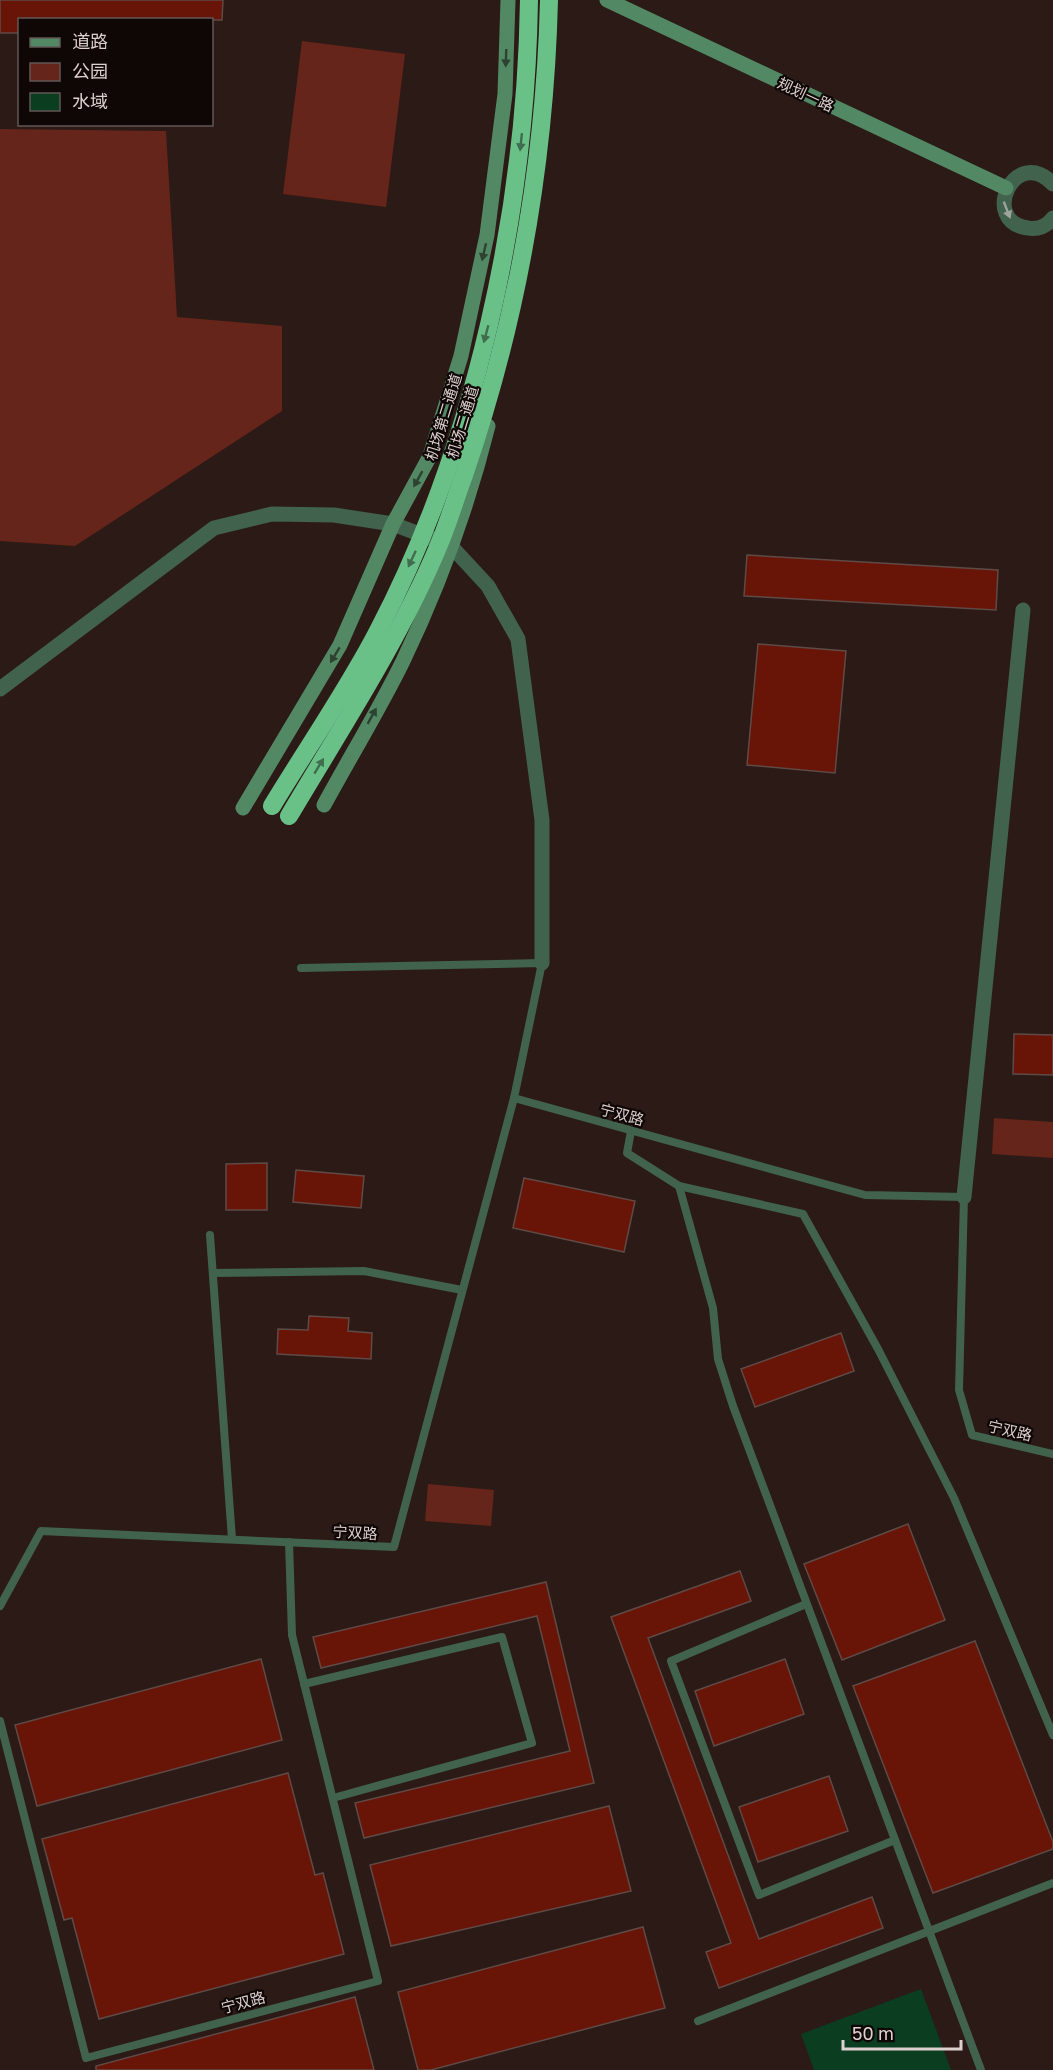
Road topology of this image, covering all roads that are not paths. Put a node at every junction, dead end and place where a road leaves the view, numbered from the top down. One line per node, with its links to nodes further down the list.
1 (508, 0): 8 (street, one-way to 8)
2 (529, 0): 13 (highway, 机场第二通道, one-way to 13, bridge)
3 (550, 0): 9 (street); 15 (highway, 机场二通道, one-way to 3, bridge)
4 (607, 0): 6 (street, 规划一路)
5 (1053, 184): 6 (street)
6 (1006, 188): 7 (street, one-way to 7)
7 (1053, 218)
8 (393, 524): 9 (street); 11 (street); 14 (street, one-way to 14)
9 (451, 546): 12 (street, one-way to 9); 16 (street)
10 (1023, 610): 21 (street)
11 (0, 689)
12 (324, 805)
13 (272, 806)
14 (243, 808)
15 (289, 816)
16 (543, 963): 17 (lane); 18 (lane)
17 (301, 968)
18 (514, 1098): 19 (lane, 宁双路); 24 (lane, 宁双路)
19 (631, 1131): 20 (lane); 21 (lane, 宁双路)
20 (679, 1186): 28 (lane); 32 (lane)
21 (964, 1197): 25 (lane, 宁双路)
22 (210, 1235): 23 (lane)
23 (213, 1273): 24 (lane); 26 (lane)
24 (462, 1290): 27 (lane, 宁双路)
25 (1053, 1454)
26 (232, 1539): 27 (lane, 宁双路); 29 (lane, 宁双路)
27 (289, 1542): 30 (lane, 宁双路)
28 (806, 1604): 34 (lane); 34 (lane)
29 (0, 1606)
30 (304, 1684): 33 (lane, 宁双路); 33 (lane)
31 (0, 1721): 33 (lane, 宁双路)
32 (1053, 1735)
33 (333, 1798)
34 (895, 1840): 36 (lane)
35 (1053, 1883): 36 (lane)
36 (930, 1932): 37 (lane); 38 (lane)
37 (698, 2021)
38 (981, 2070)

